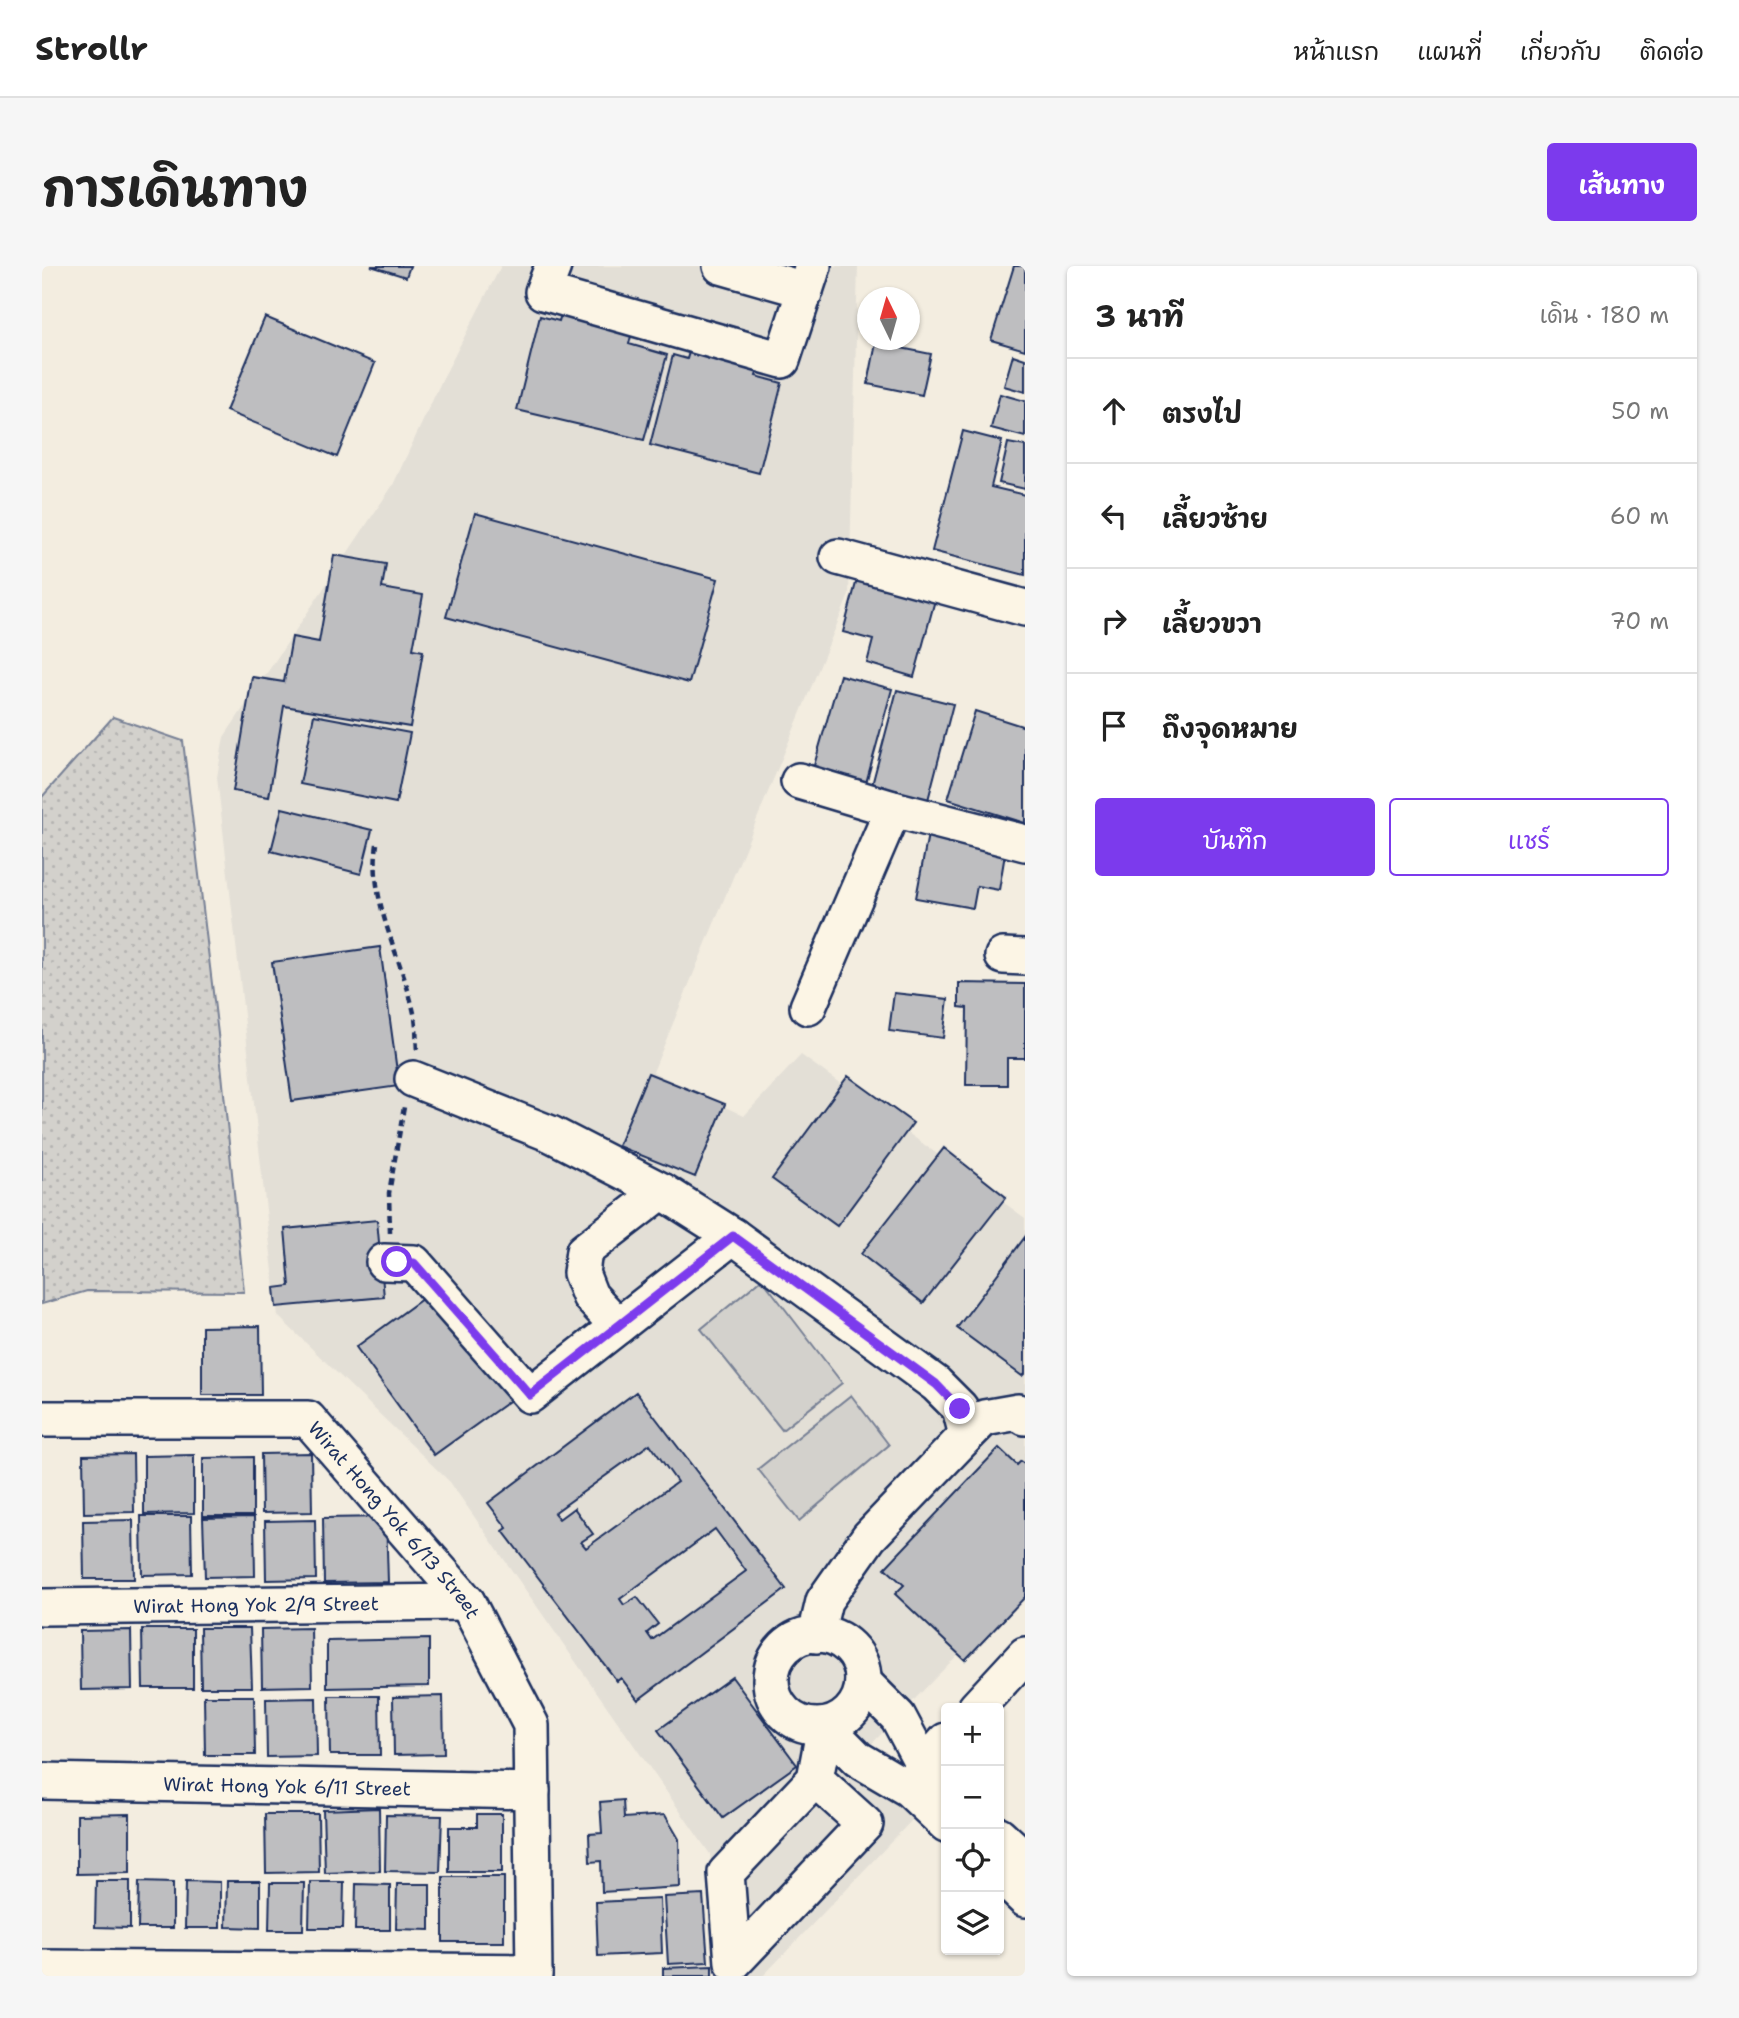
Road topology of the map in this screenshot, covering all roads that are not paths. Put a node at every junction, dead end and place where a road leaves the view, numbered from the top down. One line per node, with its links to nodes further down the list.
1 (552, 266): 3 (street)
2 (721, 266): 3 (street)
3 (809, 278)
4 (838, 557): 5 (street)
5 (1025, 608)
6 (799, 781): 7 (street)
7 (893, 809): 8 (street); 9 (street)
8 (1025, 842)
9 (808, 1007)
10 (413, 1079): 11 (street)
11 (662, 1191): 12 (street); 14 (street)
12 (733, 1236): 14 (street); 17 (street)
13 (384, 1262): 14 (street)
14 (618, 1326)
15 (1025, 1417): 17 (street)
16 (42, 1419): 18 (street, Wirat Hong Yok 6/13 Street)
17 (967, 1435): 20 (street)
18 (467, 1602): 19 (street, Wirat Hong Yok 2/9 Street); 28 (street, Wirat Hong Yok 6/13 Street)
19 (42, 1607)
20 (816, 1635): 22 (street); 24 (street)
21 (1025, 1655): 23 (street)
22 (863, 1682): 24 (street); 25 (street)
23 (981, 1703)
24 (825, 1726): 25 (street); 26 (street)
25 (931, 1770): 29 (street)
26 (815, 1779): 26 (street)
27 (42, 1781): 28 (street, Wirat Hong Yok 6/11 Street)
28 (532, 1791): 35 (street, Wirat Hong Yok 6/13 Street)
29 (941, 1806)
30 (1004, 1840): 31 (street)
31 (1025, 1859)
32 (1004, 1879): 33 (street)
33 (1025, 1899)
34 (42, 1968): 35 (street)
35 (534, 1974)

